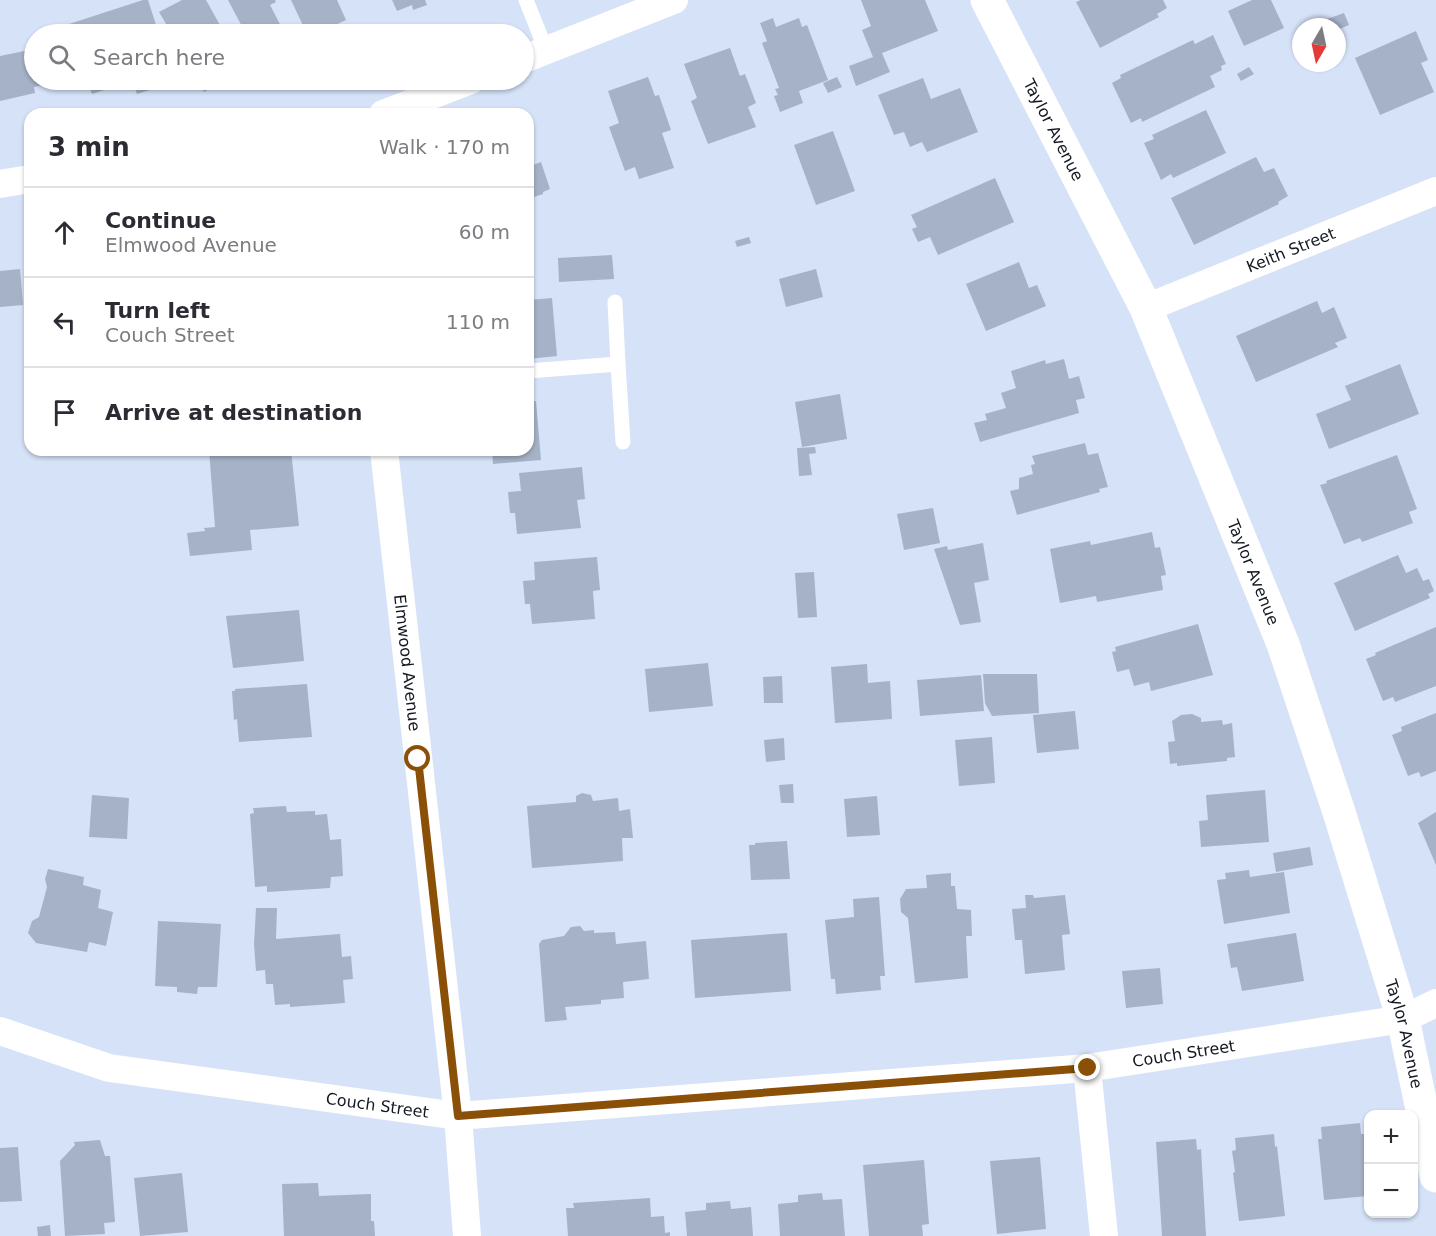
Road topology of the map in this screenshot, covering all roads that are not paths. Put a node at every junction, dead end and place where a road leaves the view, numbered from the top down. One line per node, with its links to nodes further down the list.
1 (526, 0): 4 (lane)
2 (674, 0): 5 (street)
3 (987, 0): 12 (street, Taylor Avenue)
4 (530, 24)
5 (535, 54)
6 (445, 90): 7 (street)
7 (399, 108)
8 (24, 180): 9 (street)
9 (0, 184)
10 (1436, 191): 12 (street, Keith Street)
11 (615, 302): 13 (lane)
12 (1146, 308): 18 (street, Taylor Avenue)
13 (618, 364): 14 (lane); 15 (lane)
14 (534, 370)
15 (623, 442)
16 (385, 456): 21 (street, Elmwood Avenue)
17 (1436, 1004): 18 (street, Couch Street)
18 (1403, 1019): 20 (street, Couch Street); 22 (street, Taylor Avenue)
19 (0, 1030): 21 (street, Couch Street)
20 (1088, 1068): 21 (street, Couch Street); 24 (street)
21 (458, 1116): 23 (street, Elmwood Avenue)
22 (1436, 1176)
23 (467, 1236)
24 (1104, 1236)

